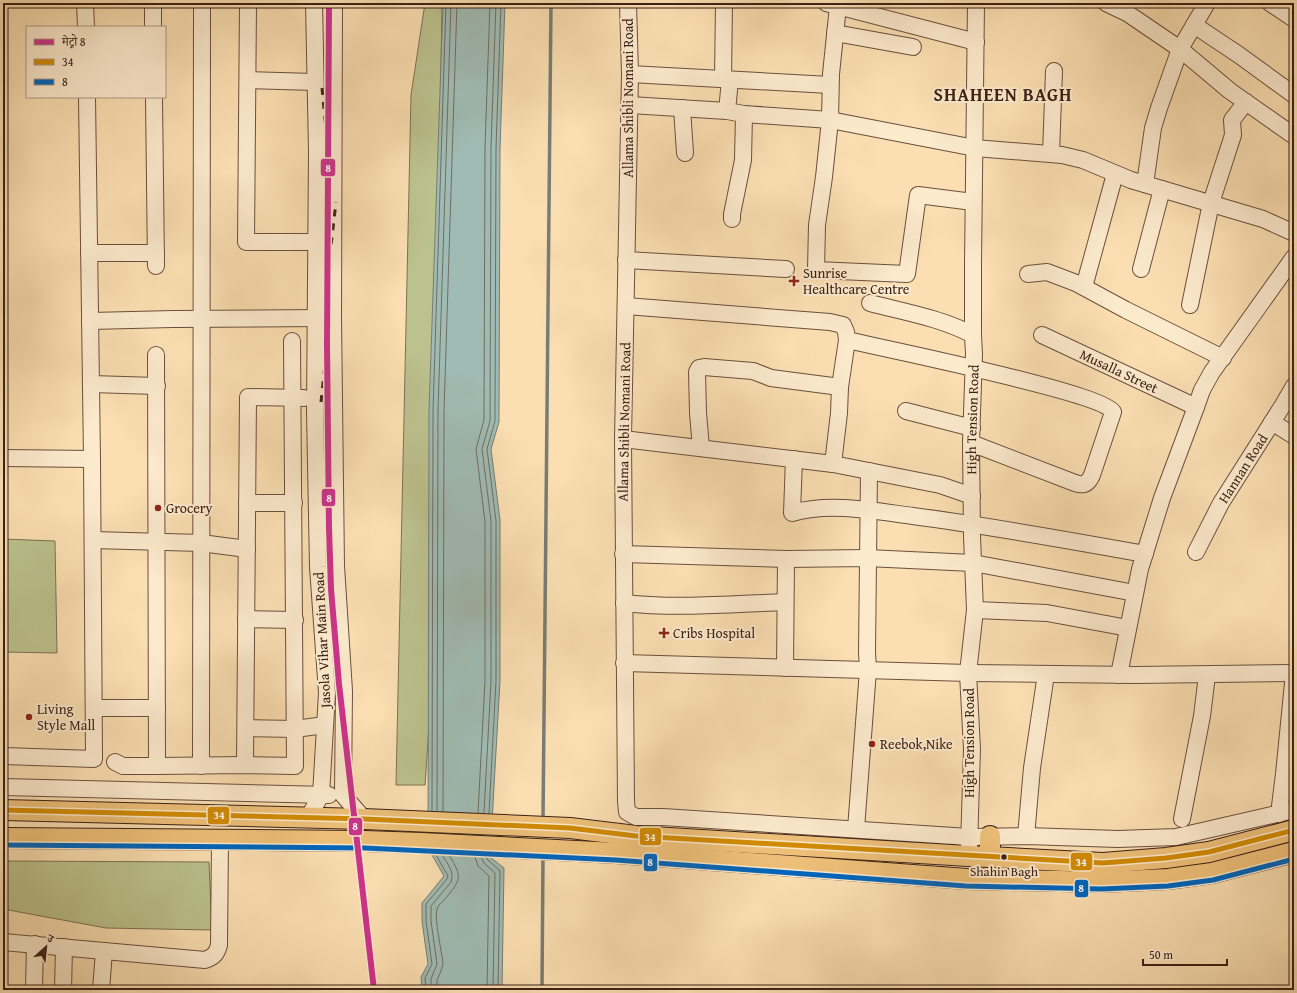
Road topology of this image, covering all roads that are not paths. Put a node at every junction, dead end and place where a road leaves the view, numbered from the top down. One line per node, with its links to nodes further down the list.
1 (85, 3): 16 (street)
2 (153, 3): 17 (street)
3 (202, 3): 63 (street)
4 (248, 3): 27 (street)
5 (314, 3): 23 (street, Jasola Vihar Main Road)
6 (334, 3): 22 (street, Jasola Vihar Main Road)
7 (628, 3): 25 (street, Allama Shibli Nomani Road)
8 (724, 3): 26 (street)
9 (976, 3): 19 (street, High Tension Road)
10 (1106, 3): 21 (street)
11 (1207, 3): 15 (street)
12 (1270, 3): 14 (street)
13 (832, 5): 18 (street); 19 (street)
14 (1294, 19)
15 (1194, 25): 21 (street); 30 (street)
16 (86, 26)
17 (153, 26)
18 (835, 33): 20 (street); 29 (street)
19 (976, 42): 40 (street, High Tension Road)
20 (913, 47)
21 (1180, 48): 33 (street); 44 (street)
22 (334, 60): 23 (street); 62 (street, Jasola Vihar Main Road)
23 (315, 61): 28 (street, Jasola Vihar Main Road)
24 (1054, 71): 42 (street)
25 (630, 74): 26 (street); 34 (street, Allama Shibli Nomani Road)
26 (726, 79): 29 (street); 36 (street)
27 (248, 80): 28 (street); 50 (street)
28 (316, 82): 50 (street, Jasola Vihar Main Road)
29 (830, 84): 38 (street)
30 (1294, 95)
31 (87, 98): 51 (street)
32 (154, 98): 51 (street)
33 (1246, 102): 39 (street); 47 (street)
34 (630, 105): 35 (street); 53 (street, Allama Shibli Nomani Road)
35 (682, 108): 36 (street); 41 (street)
36 (726, 111): 37 (street)
37 (744, 114): 38 (street); 48 (street)
38 (830, 120): 40 (street); 46 (street)
39 (1294, 136)
40 (975, 148): 42 (street); 46 (street, High Tension Road)
41 (685, 153)
42 (1051, 154): 43 (street)
43 (1115, 174): 44 (street); 57 (street)
44 (1145, 184): 45 (street)
45 (1162, 189): 47 (street); 54 (street)
46 (973, 202): 65 (street, High Tension Road)
47 (1211, 203): 49 (street); 59 (street)
48 (732, 219)
49 (1294, 233)
50 (316, 242): 61 (street, Jasola Vihar Main Road)
51 (89, 253): 64 (street)
52 (1294, 257): 70 (street)
53 (626, 260): 55 (street); 60 (street, Allama Shibli Nomani Road)
54 (1141, 268)
55 (786, 269)
56 (1028, 274): 57 (street)
57 (1084, 287): 70 (street)
58 (870, 303): 65 (street)
59 (1190, 305)
60 (626, 306): 68 (street); 83 (street, Allama Shibli Nomani Road)
61 (316, 318): 62 (street); 63 (street); 77 (street, Jasola Vihar Main Road)
62 (332, 318): 134 (street, Jasola Vihar Main Road)
63 (201, 319): 64 (street); 97 (street)
64 (90, 321): 72 (street)
65 (973, 335): 71 (street, High Tension Road)
66 (1042, 335): 78 (street, Musalla Street)
67 (292, 340): 76 (street)
68 (847, 340): 71 (street); 75 (street)
69 (156, 355): 73 (street)
70 (1223, 358): 78 (street)
71 (974, 369): 81 (street, High Tension Road); 81 (street)
72 (91, 384): 73 (street); 86 (street)
73 (157, 386): 96 (street)
74 (1294, 386): 80 (street, Hannan Road)
75 (840, 387): 84 (street); 88 (street)
76 (294, 398): 77 (street); 91 (street); 92 (street)
77 (315, 398): 105 (street, Jasola Vihar Main Road)
78 (1196, 407): 101 (street)
79 (906, 411): 81 (street)
80 (1272, 422): 82 (street); 99 (street, Hannan Road)
81 (972, 435): 90 (street, High Tension Road)
82 (1294, 436)
83 (622, 439): 84 (street); 100 (street, Allama Shibli Nomani Road)
84 (701, 448): 87 (street)
85 (3, 458): 86 (street)
86 (92, 459): 95 (street)
87 (794, 459): 88 (street); 93 (street)
88 (833, 464): 89 (street)
89 (869, 471): 90 (street); 93 (street)
90 (972, 496): 94 (street, High Tension Road)
91 (247, 503): 92 (street); 98 (street)
92 (294, 503): 106 (street)
93 (869, 510): 94 (street); 102 (street)
94 (972, 524): 101 (street); 104 (street, High Tension Road)
95 (93, 540): 96 (street); 122 (street)
96 (157, 542): 97 (street); 123 (street)
97 (201, 543): 98 (street); 131 (street)
98 (247, 549): 111 (street)
99 (1196, 552)
100 (623, 554): 103 (street); 109 (street, Allama Shibli Nomani Road)
101 (1144, 554): 107 (street)
102 (867, 558): 103 (street); 104 (street); 116 (street)
103 (786, 559): 108 (street)
104 (973, 563): 107 (street); 110 (street, High Tension Road)
105 (318, 567): 106 (street); 124 (street, Jasola Vihar Main Road)
106 (294, 568): 112 (street)
107 (1135, 592): 113 (street)
108 (785, 602): 109 (street); 115 (street)
109 (624, 603): 114 (street, Allama Shibli Nomani Road)
110 (975, 610): 113 (street); 117 (street, High Tension Road)
111 (246, 619): 112 (street); 125 (street)
112 (294, 620): 126 (street)
113 (1128, 628): 121 (street)
114 (624, 664): 115 (street); 140 (street, Allama Shibli Nomani Road)
115 (784, 668): 116 (street)
116 (868, 670): 117 (street); 141 (street)
117 (968, 672): 119 (street); 143 (street, High Tension Road)
118 (1294, 673): 120 (street); 136 (street)
119 (1046, 674): 121 (street); 145 (street)
120 (1207, 674): 121 (street); 139 (street)
121 (1119, 675)
122 (94, 708): 123 (street); 127 (street)
123 (157, 708): 130 (street)
124 (326, 725): 126 (street); 133 (street, Jasola Vihar Main Road)
125 (246, 728): 126 (street); 129 (street)
126 (295, 729): 129 (street)
127 (3, 756)
128 (115, 762): 130 (street)
129 (245, 765): 131 (street)
130 (157, 766): 131 (street)
131 (201, 766)
132 (3, 787): 133 (street)
133 (321, 795): 134 (street); 137 (street, Jasola Vihar Main Road)
134 (343, 795): 138 (street)
135 (3, 810): 137 (main road)
136 (1286, 812): 145 (street)
137 (308, 818): 138 (main road)
138 (364, 819): 140 (main road)
139 (1182, 819)
140 (636, 826): 141 (street); 149 (main road)
141 (856, 829): 143 (street)
142 (1294, 830): 150 (main road)
143 (969, 836): 144 (street); 149 (street, High Tension Road)
144 (990, 836): 145 (street); 150 (main road)
145 (1026, 836)
146 (3, 838): 147 (main road)
147 (220, 840): 148 (main road); 154 (street)
148 (1294, 852)
149 (968, 856): 150 (main road)
150 (990, 857)
151 (3, 942): 152 (street)
152 (35, 944): 153 (street); 155 (street)
153 (64, 946): 154 (street); 156 (street)
154 (104, 951): 157 (street)
155 (34, 990)
156 (63, 990)
157 (101, 990)

